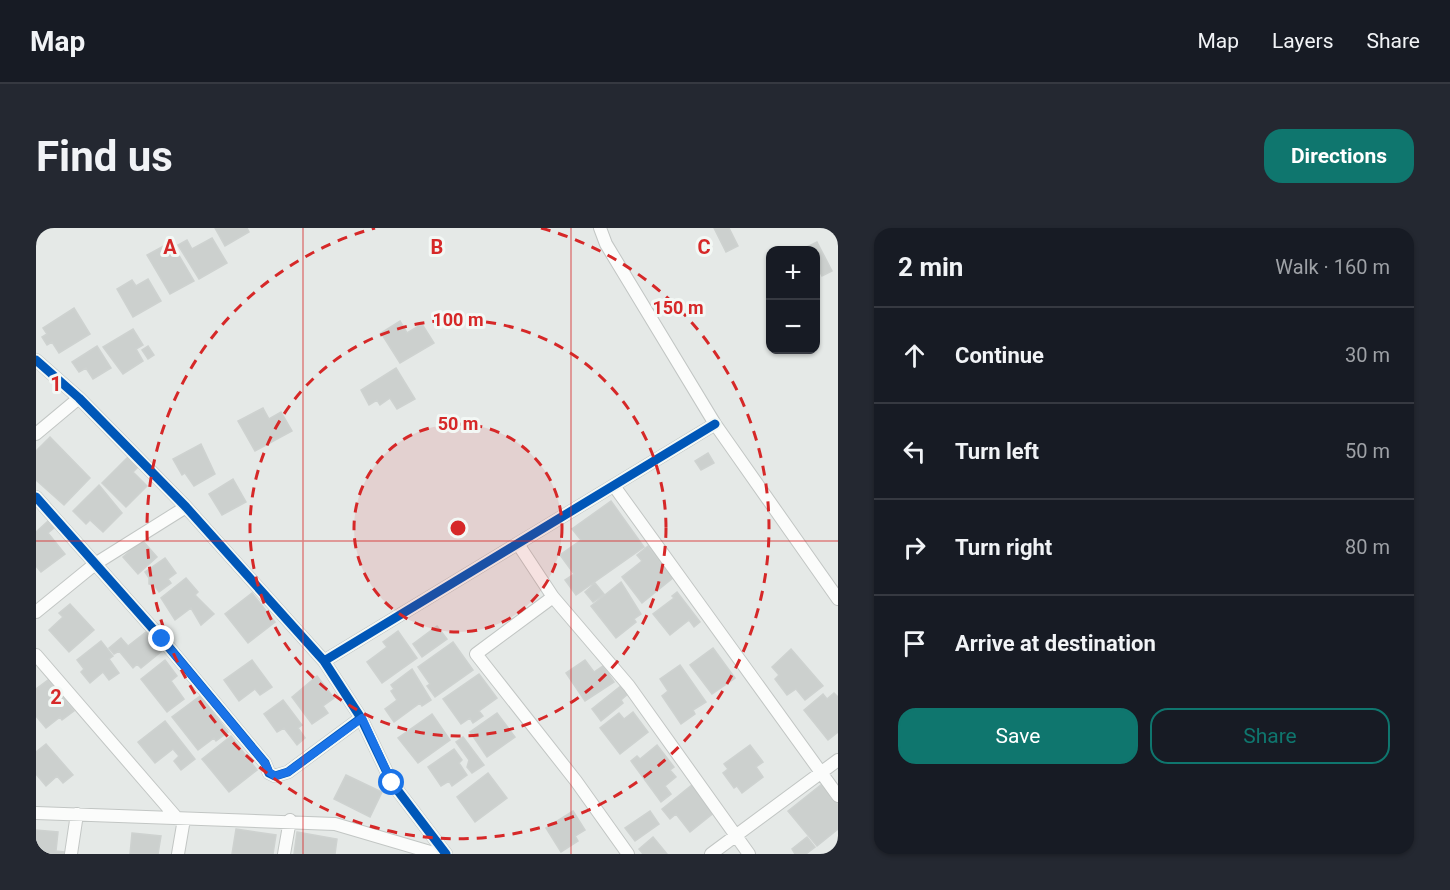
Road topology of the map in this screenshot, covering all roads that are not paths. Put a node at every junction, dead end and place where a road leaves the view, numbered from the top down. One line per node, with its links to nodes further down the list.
1 (600, 228): 4 (street)
2 (36, 360): 3 (street)
3 (79, 398): 5 (street); 8 (street)
4 (715, 424): 6 (street); 12 (street)
5 (36, 434)
6 (614, 486): 9 (street); 18 (street)
7 (36, 497): 10 (street)
8 (186, 507): 10 (street); 15 (street)
9 (518, 544): 11 (street); 15 (street)
10 (95, 564): 13 (street); 16 (street)
11 (553, 597): 24 (street); 30 (street)
12 (838, 599)
13 (36, 612)
14 (36, 655): 22 (street)
15 (324, 661): 16 (street)
16 (362, 718): 29 (street)
17 (838, 760): 18 (street)
18 (820, 773): 19 (street); 24 (street)
19 (838, 796)
20 (36, 813): 21 (street)
21 (77, 814): 22 (street); 25 (street)
22 (180, 818): 23 (street); 26 (street)
23 (290, 820): 27 (street); 28 (street)
24 (736, 835): 31 (street); 32 (street)
25 (71, 854)
26 (178, 854)
27 (284, 854)
28 (437, 854)
29 (446, 854)
30 (628, 854)
31 (711, 854)
32 (749, 854)

